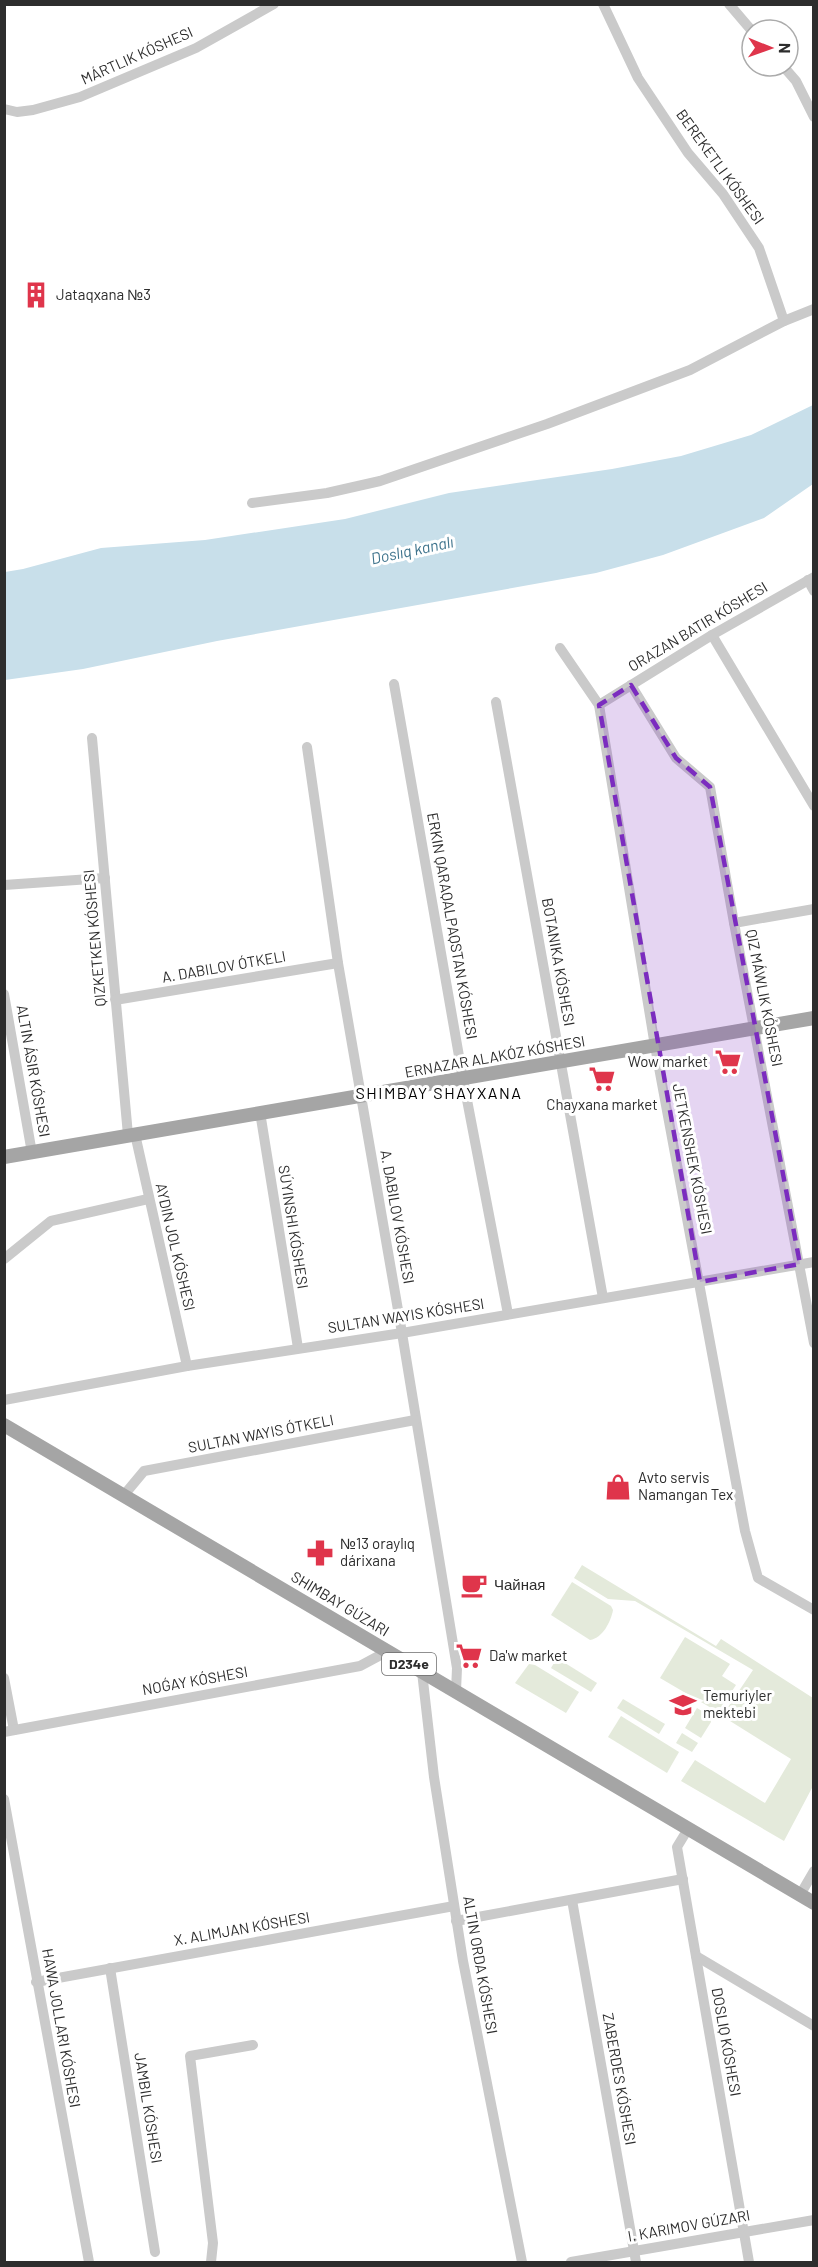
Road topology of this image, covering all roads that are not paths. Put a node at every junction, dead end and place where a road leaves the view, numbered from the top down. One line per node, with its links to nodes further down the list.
1 (274, 4): 6 (street, MÁRTLIK KÓSHESI)
2 (603, 4): 9 (street, BEREKETLI KÓSHESI)
3 (729, 4): 4 (street)
4 (741, 18)
5 (793, 78): 7 (street)
6 (4, 109)
7 (813, 117)
8 (813, 309): 9 (street)
9 (784, 321): 10 (street)
10 (252, 503)
11 (810, 579): 12 (street); 13 (street)
12 (813, 591)
13 (712, 635): 16 (street); 21 (street)
14 (560, 648): 18 (street, JETKENSHEK KÓSHESI)
15 (394, 684): 33 (street, ERKIN QARAQALPAQSTAN KÓSHESI)
16 (631, 685): 18 (street); 25 (street)
17 (496, 702): 32 (street, BOTANIKA KÓSHESI)
18 (599, 705): 31 (street, JETKENSHEK KÓSHESI)
19 (92, 738): 22 (street)
20 (307, 747): 26 (street, A. DABILOV KÓSHESI)
21 (813, 806)
22 (105, 878): 23 (street); 28 (street)
23 (4, 885)
24 (813, 909): 25 (street)
25 (734, 923): 30 (street)
26 (338, 963): 28 (street, A. DABILOV ÓTKELI); 34 (street, A. DABILOV KÓSHESI)
27 (4, 994): 37 (street)
28 (116, 1000): 36 (street)
29 (813, 1018): 30 (main road, ERNAZAR ALAKÓZ KÓSHESI)
30 (754, 1029): 31 (main road, ERNAZAR ALAKÓZ KÓSHESI); 42 (street)
31 (655, 1046): 32 (main road, ERNAZAR ALAKÓZ KÓSHESI); 43 (street, JETKENSHEK KÓSHESI)
32 (561, 1062): 33 (main road, ERNAZAR ALAKÓZ KÓSHESI); 44 (street, BOTANIKA KÓSHESI)
33 (463, 1080): 34 (main road, ERNAZAR ALAKÓZ KÓSHESI); 45 (street, ERKIN QARAQALPAQSTAN KÓSHESI)
34 (361, 1096): 35 (main road, ERNAZAR ALAKÓZ KÓSHESI); 46 (street, A. DABILOV KÓSHESI)
35 (260, 1112): 36 (main road, ERNAZAR ALAKÓZ KÓSHESI); 48 (street, SÚYINSHI KÓSHESI)
36 (131, 1135): 37 (main road, ERNAZAR ALAKÓZ KÓSHESI); 39 (street)
37 (32, 1153): 38 (main road, ERNAZAR ALAKÓZ KÓSHESI)
38 (4, 1157)
39 (148, 1199): 40 (street); 49 (street)
40 (4, 1258)
41 (813, 1262): 42 (street)
42 (800, 1264): 43 (street); 47 (street)
43 (700, 1282): 44 (street); 54 (street, JETKENSHEK KÓSHESI)
44 (603, 1298): 45 (street)
45 (508, 1314): 46 (street)
46 (402, 1333): 48 (street); 51 (street, A. DABILOV KÓSHESI)
47 (813, 1343)
48 (298, 1348): 49 (street)
49 (187, 1366): 50 (street)
50 (4, 1401)
51 (415, 1420): 53 (street); 58 (street, A. DABILOV KÓSHESI)
52 (4, 1425): 53 (main road, D234e)
53 (124, 1495): 55 (main road, D234e)
54 (813, 1610)
55 (388, 1651): 56 (main road, D234e); 59 (street, NOǴAY KÓSHESI)
56 (422, 1672): 58 (main road, D234e); 67 (street)
57 (4, 1678): 59 (street)
58 (456, 1692): 61 (main road, D234e)
59 (9, 1731)
60 (4, 1799): 71 (street)
61 (688, 1829): 63 (street); 64 (main road, D234e)
62 (813, 1871): 64 (street)
63 (683, 1879): 65 (street); 69 (street)
64 (800, 1895): 66 (main road, D234e)
65 (572, 1900): 68 (street); 76 (street, ZABERDES KÓSHESI)
66 (813, 1903)
67 (454, 1906): 68 (street); 70 (street, X. ALIMJAN KÓSHESI)
68 (456, 1921): 80 (street)
69 (696, 1956): 72 (street); 75 (street)
70 (110, 1968): 71 (street, X. ALIMJAN KÓSHESI); 77 (street)
71 (36, 1982): 78 (street)
72 (813, 2026)
73 (253, 2045): 79 (street)
74 (813, 2220): 75 (street)
75 (743, 2232): 76 (street); 83 (street)
76 (634, 2251): 81 (street); 82 (street, ZABERDES KÓSHESI)
77 (155, 2252)
78 (89, 2262)
79 (211, 2262)
80 (522, 2262)
81 (571, 2262)
82 (636, 2262)
83 (749, 2262)

